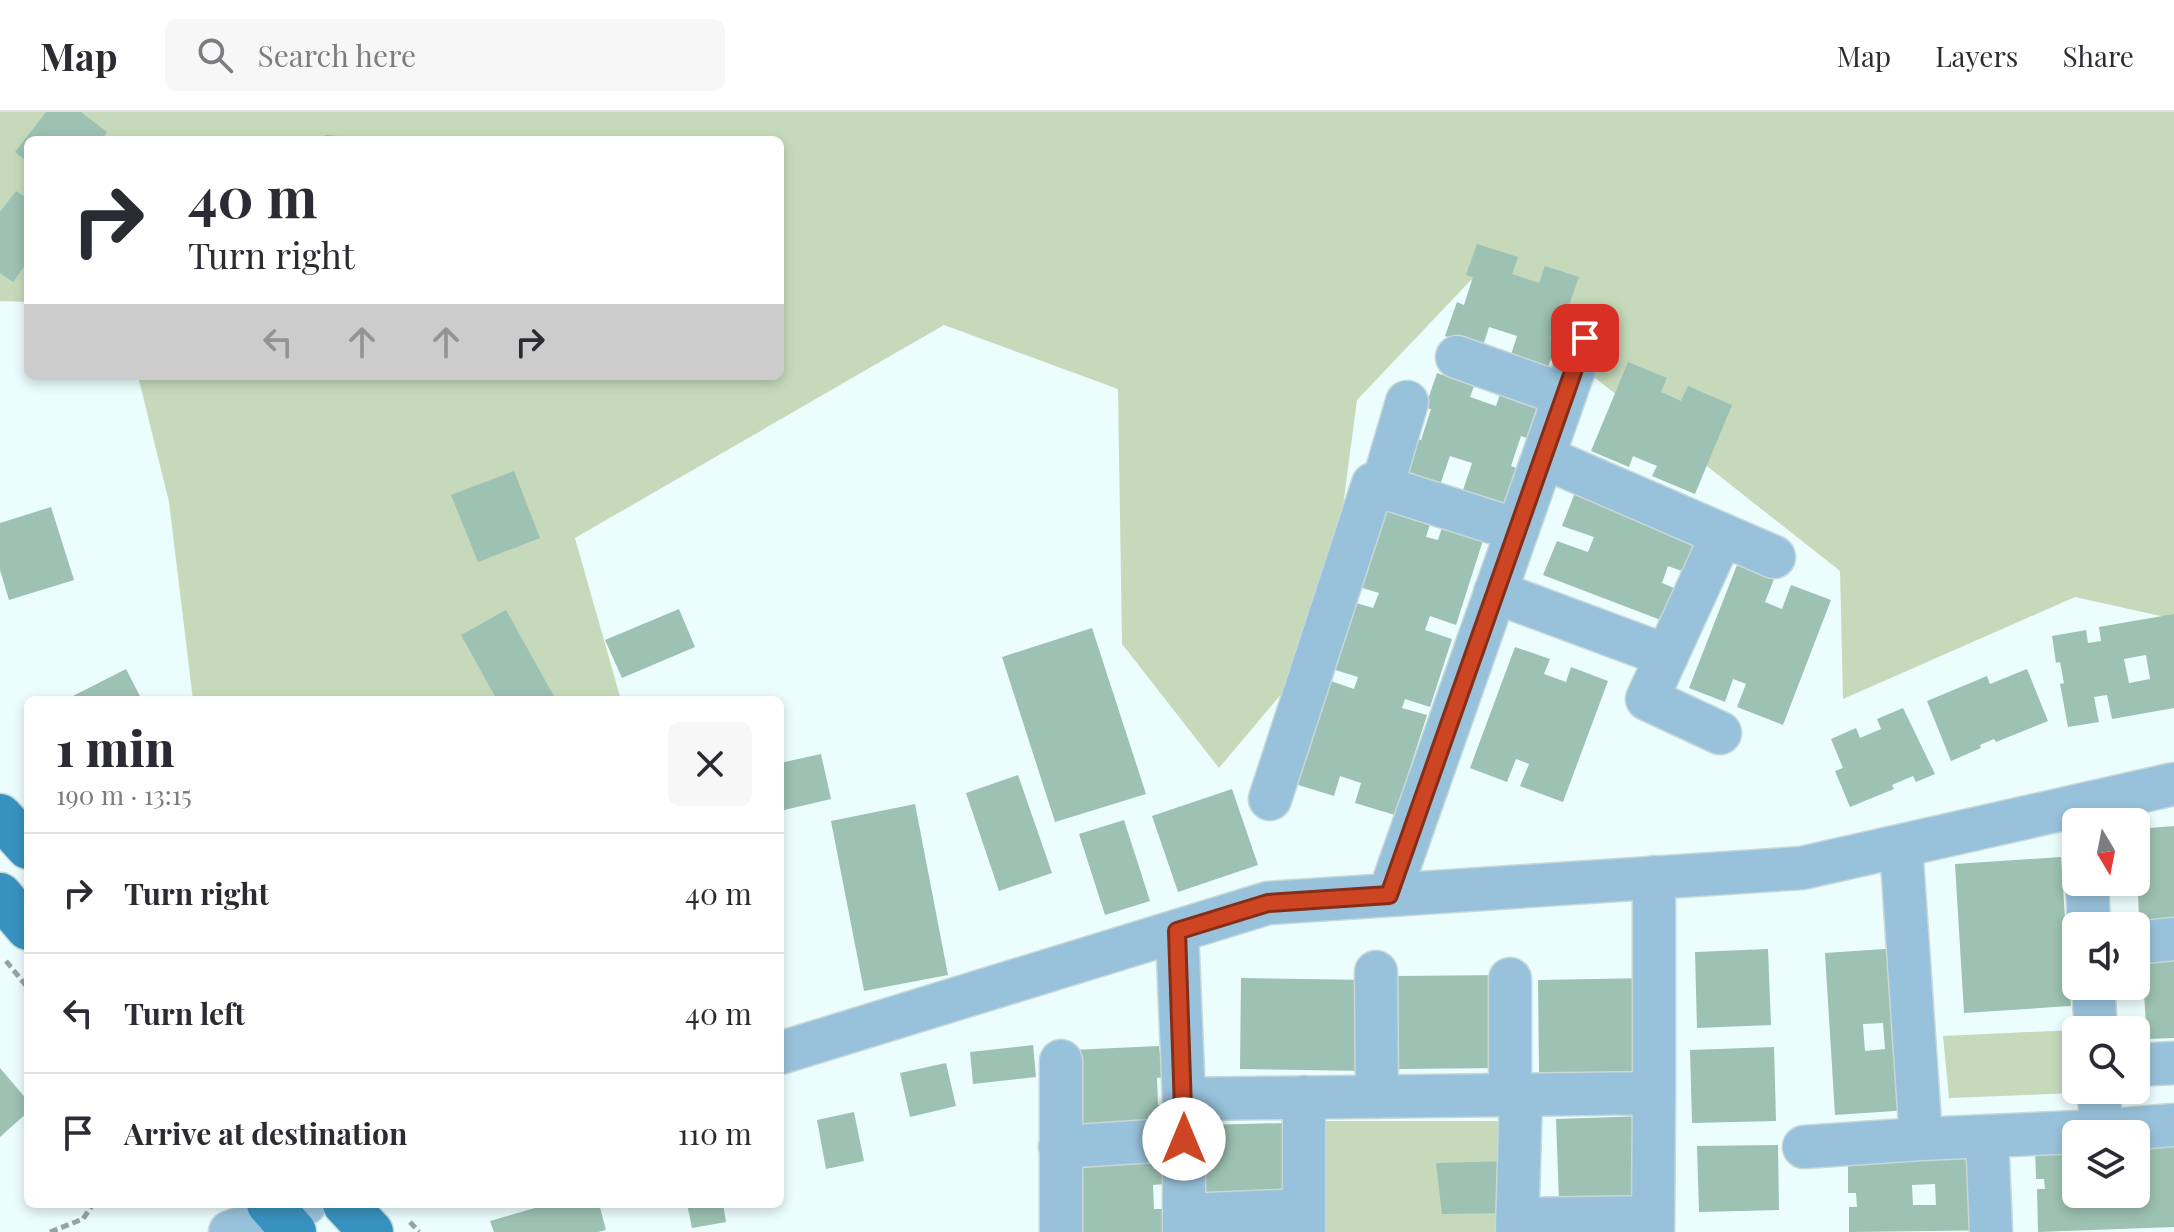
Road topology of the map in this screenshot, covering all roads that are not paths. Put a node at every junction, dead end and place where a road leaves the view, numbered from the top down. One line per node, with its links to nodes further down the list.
1 (1585, 338): 3 (street)
2 (1457, 357): 3 (street)
3 (1564, 395): 5 (street)
4 (1407, 402): 6 (street)
5 (1543, 457): 7 (street); 8 (street)
6 (1382, 487): 7 (street); 14 (street)
7 (1517, 530): 10 (street)
8 (1722, 535): 9 (street); 11 (street)
9 (1774, 557)
10 (1495, 592): 11 (street); 22 (street)
11 (1667, 656): 12 (street)
12 (1720, 733)
13 (2174, 784): 15 (street)
14 (1270, 799)
15 (2099, 808)
16 (0, 816): 18 (main road)
17 (2062, 817): 19 (street)
18 (24, 843)
19 (1901, 846): 20 (street); 42 (street)
20 (1654, 877): 22 (street); 33 (street)
21 (0, 895): 23 (main road)
22 (1389, 895): 24 (street)
23 (24, 923)
24 (1177, 931): 29 (street); 37 (street)
25 (2174, 939): 26 (street)
26 (2150, 942)
27 (1376, 972): 36 (street)
28 (1510, 979): 34 (street)
29 (784, 1052)
30 (1061, 1061): 43 (street)
31 (2174, 1063): 32 (street)
32 (2150, 1064)
33 (1654, 1093): 34 (street); 49 (street)
34 (1515, 1094): 36 (street); 50 (street)
35 (1304, 1097): 36 (street); 37 (street); 47 (street)
36 (1377, 1097)
37 (1184, 1119): 43 (street); 48 (street)
38 (2174, 1125): 39 (street)
39 (2150, 1127)
40 (2062, 1133): 41 (street)
41 (1987, 1136): 42 (street); 54 (street)
42 (1921, 1139): 44 (street)
43 (1060, 1147): 53 (street)
44 (1804, 1147)
45 (349, 1208): 52 (main road)
46 (287, 1214): 51 (street)
47 (1304, 1221): 48 (street)
48 (1184, 1223)
49 (1653, 1224): 50 (street)
50 (1517, 1226)
51 (230, 1232)
52 (371, 1232)
53 (1061, 1232)
54 (1991, 1232)

